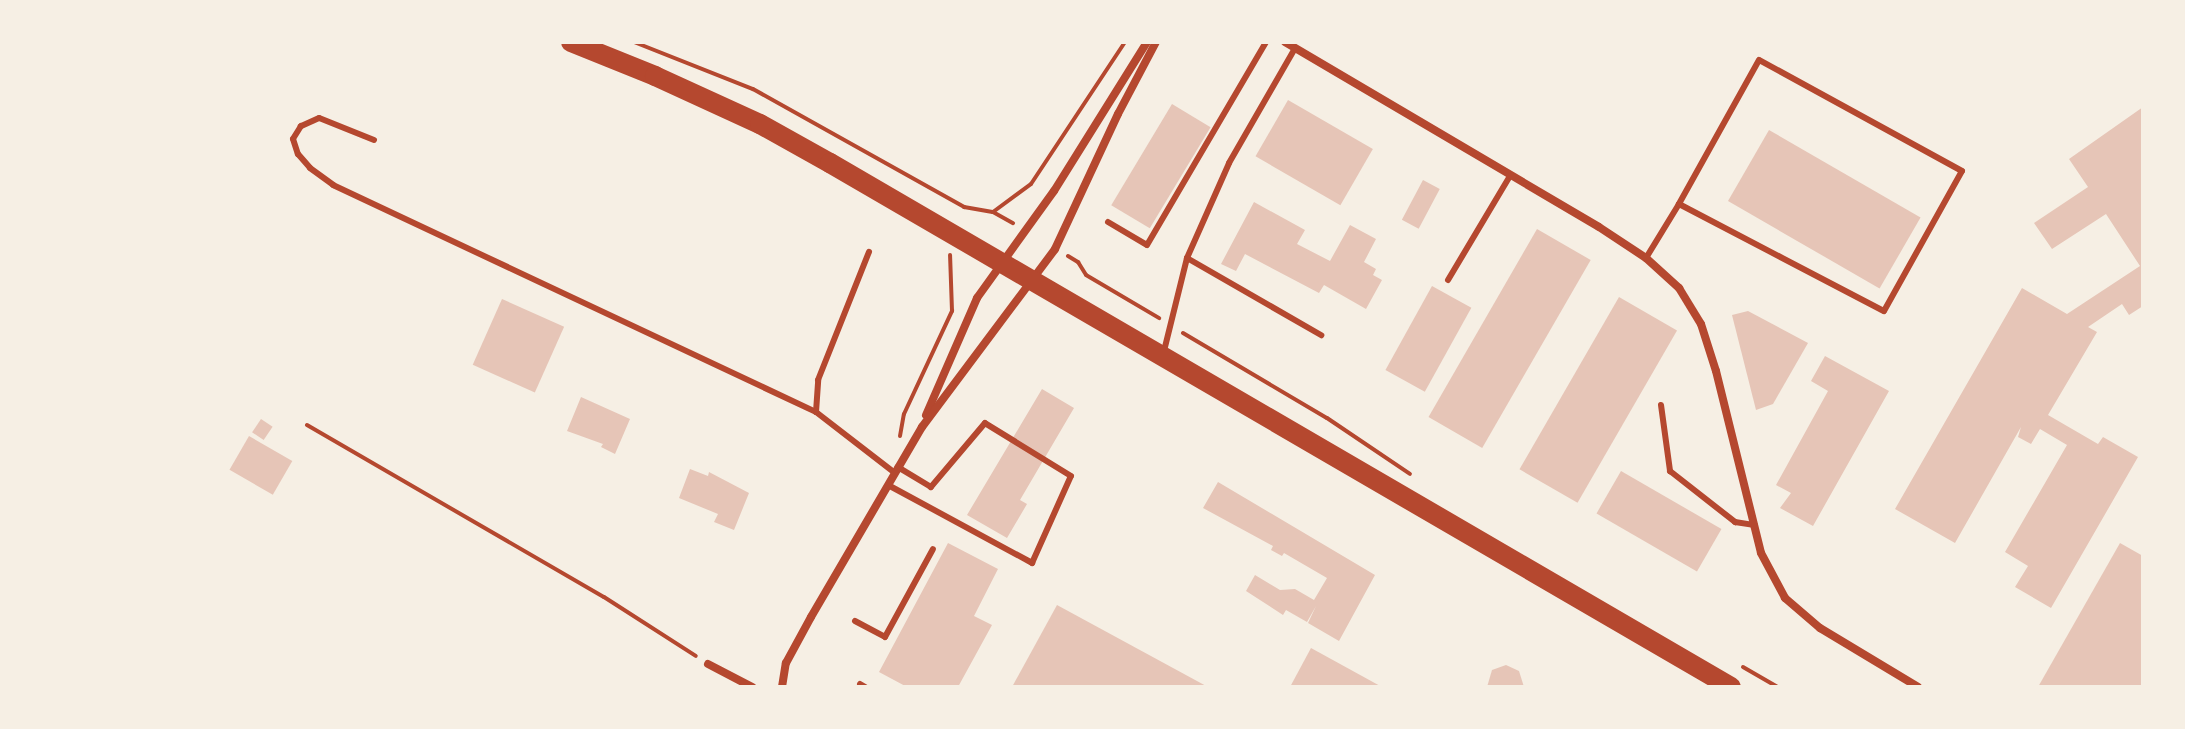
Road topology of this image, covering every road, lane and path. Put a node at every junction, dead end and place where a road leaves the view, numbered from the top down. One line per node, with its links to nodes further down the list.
1 (571, 42): 15 (main road)
2 (634, 42): 12 (path)
3 (1125, 42): 12 (path)
4 (1147, 42): 14 (street)
5 (1156, 42): 16 (street)
6 (1266, 42): 13 (lane)
7 (1285, 42): 8 (street)
8 (1295, 48): 10 (street); 18 (lane)
9 (374, 140): 27 (lane)
10 (1510, 176): 19 (street); 22 (lane)
11 (1679, 204): 11 (lane); 19 (lane)
12 (993, 212): 14 (path)
13 (1108, 222)
14 (1027, 231): 20 (street)
15 (960, 236): 20 (main road); 30 (path)
16 (1055, 249): 21 (street); 23 (path)
17 (869, 252): 27 (lane)
18 (1187, 258): 23 (lane); 24 (lane)
19 (1646, 258): 34 (street)
20 (1003, 261): 21 (main road); 29 (street)
21 (1033, 279): 25 (main road); 29 (street)
22 (1448, 280)
23 (1169, 324): 25 (lane); 32 (path)
24 (1321, 335)
25 (1163, 354): 41 (main road)
26 (1661, 405): 34 (lane)
27 (816, 412): 31 (lane)
28 (307, 425): 37 (path)
29 (922, 427): 30 (street)
30 (908, 451): 31 (street)
31 (897, 470): 33 (street); 33 (lane)
32 (1420, 480)
33 (888, 485): 40 (street)
34 (1755, 525): 43 (street)
35 (933, 549): 36 (lane)
36 (855, 621)
37 (708, 664): 39 (street)
38 (1737, 664): 42 (path)
39 (752, 687)
40 (782, 687)
41 (1731, 687)
42 (1777, 687)
43 (1918, 687)

